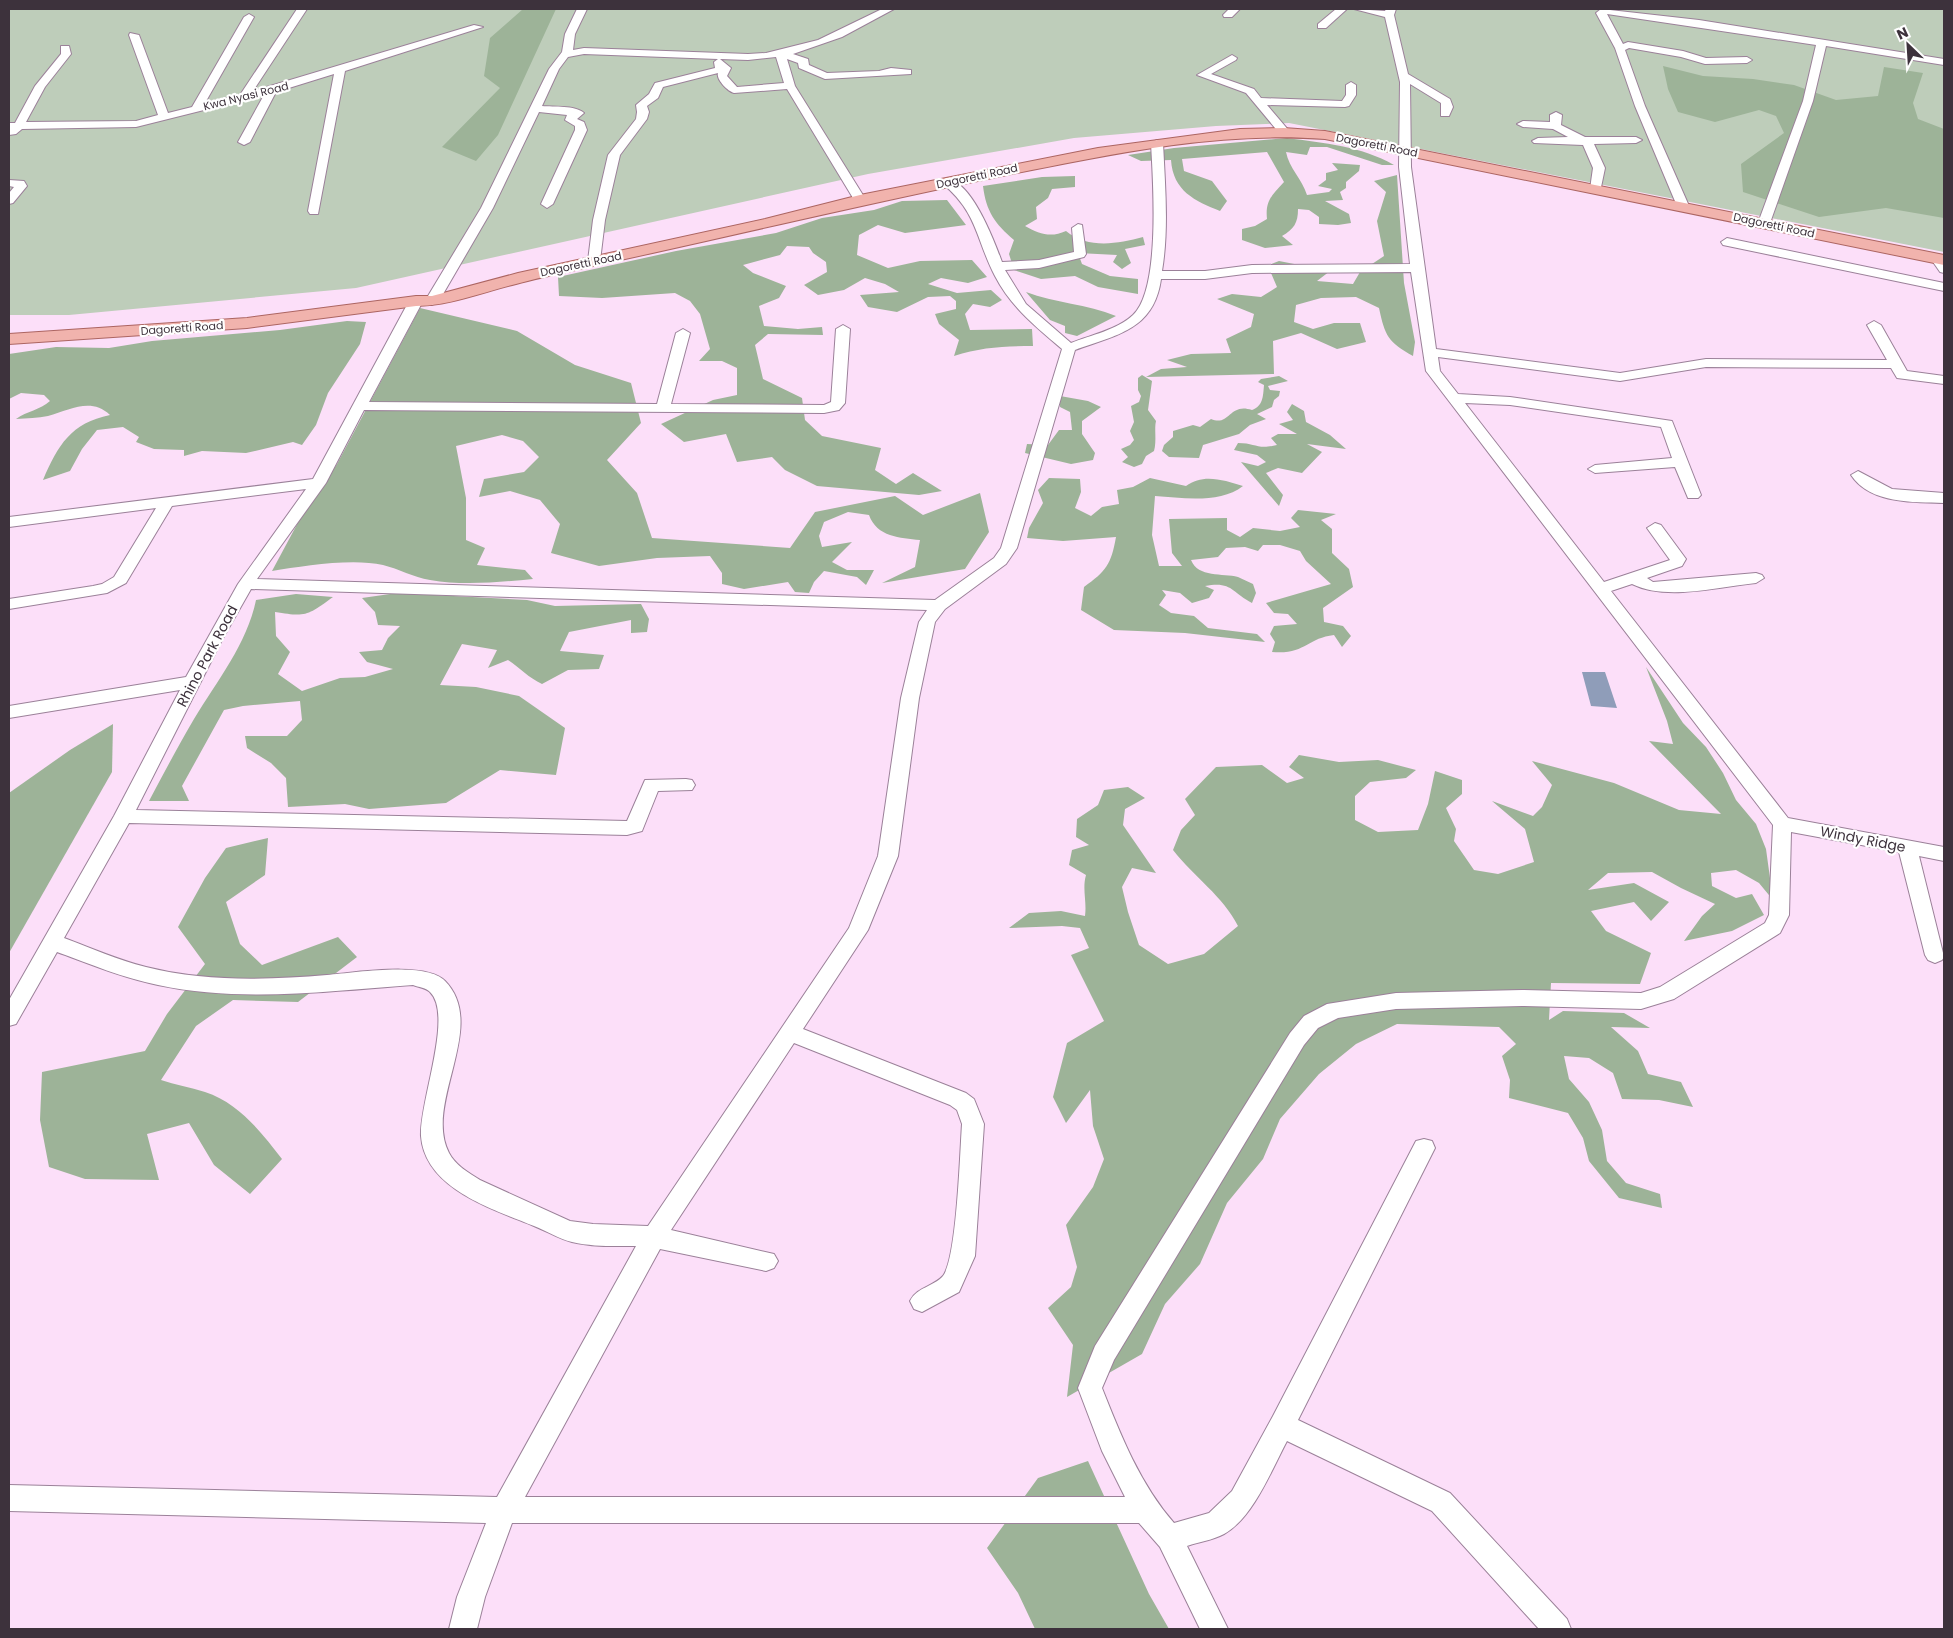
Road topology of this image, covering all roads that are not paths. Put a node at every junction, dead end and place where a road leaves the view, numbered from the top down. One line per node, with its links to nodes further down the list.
1 (302, 9): 27 (street)
2 (582, 9): 14 (street)
3 (889, 9): 15 (street)
4 (1342, 9): 8 (street)
5 (1359, 9): 6 (street)
6 (1390, 12): 23 (street)
7 (249, 17): 29 (street)
8 (1322, 26)
9 (478, 27): 21 (street, Kwa Nyasi Road)
10 (134, 35): 32 (street)
11 (1822, 43): 13 (street); 19 (street); 52 (street)
12 (65, 48): 34 (street)
13 (1620, 48): 18 (street); 50 (street)
14 (567, 54): 16 (street); 30 (street)
15 (780, 54): 16 (street); 22 (street); 25 (street)
16 (712, 55): 20 (street)
17 (1232, 58): 28 (street)
18 (1747, 60)
19 (1944, 62)
20 (726, 68): 25 (street); 55 (street)
21 (340, 70): 26 (street, Kwa Nyasi Road); 51 (street)
22 (907, 72)
23 (1403, 74): 31 (street); 42 (street)
24 (1350, 85): 28 (street)
25 (790, 86): 48 (street)
26 (272, 90): 27 (street, Kwa Nyasi Road); 40 (street)
27 (245, 96): 29 (street, Kwa Nyasi Road)
28 (1260, 101): 35 (street)
29 (197, 108): 32 (street, Kwa Nyasi Road)
30 (536, 108): 49 (street); 62 (street)
31 (1445, 114)
32 (164, 118): 34 (street, Kwa Nyasi Road)
33 (1523, 124): 37 (street)
34 (14, 126): 36 (street)
35 (1284, 132): 41 (main road, Dagoretti Road); 42 (main road, Dagoretti Road)
36 (9, 135)
37 (1584, 140): 38 (street); 39 (street); 46 (street)
38 (1636, 140)
39 (1543, 141): 43 (street)
40 (244, 142)
41 (1157, 143): 44 (main road, Dagoretti Road); 59 (street)
42 (1406, 150): 46 (main road, Dagoretti Road); 58 (street)
43 (1548, 156)
44 (947, 182): 48 (main road, Dagoretti Road); 57 (street)
45 (9, 183): 47 (street)
46 (1596, 189): 50 (main road, Dagoretti Road)
47 (9, 200)
48 (860, 200): 55 (main road, Dagoretti Road)
49 (547, 204)
50 (1682, 206): 52 (main road, Dagoretti Road)
51 (314, 210)
52 (1764, 223): 56 (main road, Dagoretti Road)
53 (1078, 228): 57 (street)
54 (1727, 242): 60 (street)
55 (594, 261): 62 (main road, Dagoretti Road)
56 (1942, 263)
57 (997, 266): 67 (street)
58 (1416, 268): 59 (street); 68 (street)
59 (1156, 275): 67 (street)
60 (1944, 287)
61 (416, 300): 62 (main road, Dagoretti Road); 66 (main road, Dagoretti Road); 72 (street, Rhino Park Road)
62 (432, 301)
63 (1874, 325): 69 (street)
64 (843, 329): 73 (street)
65 (683, 333): 73 (street)
66 (9, 339)
67 (1069, 348): 88 (street)
68 (1430, 352): 69 (street); 71 (street)
69 (1896, 364): 70 (street)
70 (1944, 380)
71 (1454, 398): 74 (street); 86 (street)
72 (360, 406): 73 (street); 77 (street, Rhino Park Road)
73 (663, 409)
74 (1679, 462): 75 (street); 78 (street)
75 (1595, 469)
76 (1858, 475): 79 (street)
77 (318, 483): 80 (street); 85 (street, Rhino Park Road)
78 (1693, 495)
79 (1944, 498)
80 (166, 502): 81 (street); 87 (street)
81 (9, 522)
82 (1655, 528): 83 (street)
83 (1632, 578): 84 (street); 86 (street)
84 (1756, 578)
85 (246, 584): 88 (street); 89 (street, Rhino Park Road)
86 (1600, 589): 93 (street)
87 (9, 604)
88 (939, 605): 99 (street)
89 (192, 682): 90 (street); 92 (street, Rhino Park Road)
90 (9, 712)
91 (686, 785): 92 (street)
92 (123, 816): 96 (street, Rhino Park Road)
93 (1782, 824): 94 (street, Windy Ridge); 107 (street)
94 (1907, 847): 95 (street, Windy Ridge); 97 (street)
95 (1944, 854)
96 (52, 942): 98 (street, Rhino Park Road); 101 (street)
97 (1935, 955)
98 (9, 1018)
99 (790, 1033): 101 (street); 103 (street)
100 (1424, 1148): 104 (street)
101 (654, 1237): 102 (street); 106 (street)
102 (766, 1261)
103 (922, 1301)
104 (1282, 1425): 108 (street); 111 (street)
105 (9, 1498): 106 (street)
106 (504, 1510): 107 (street); 109 (street)
107 (1145, 1510): 108 (street)
108 (1169, 1538): 110 (street)
109 (463, 1629)
110 (1214, 1629)
111 (1557, 1629)

